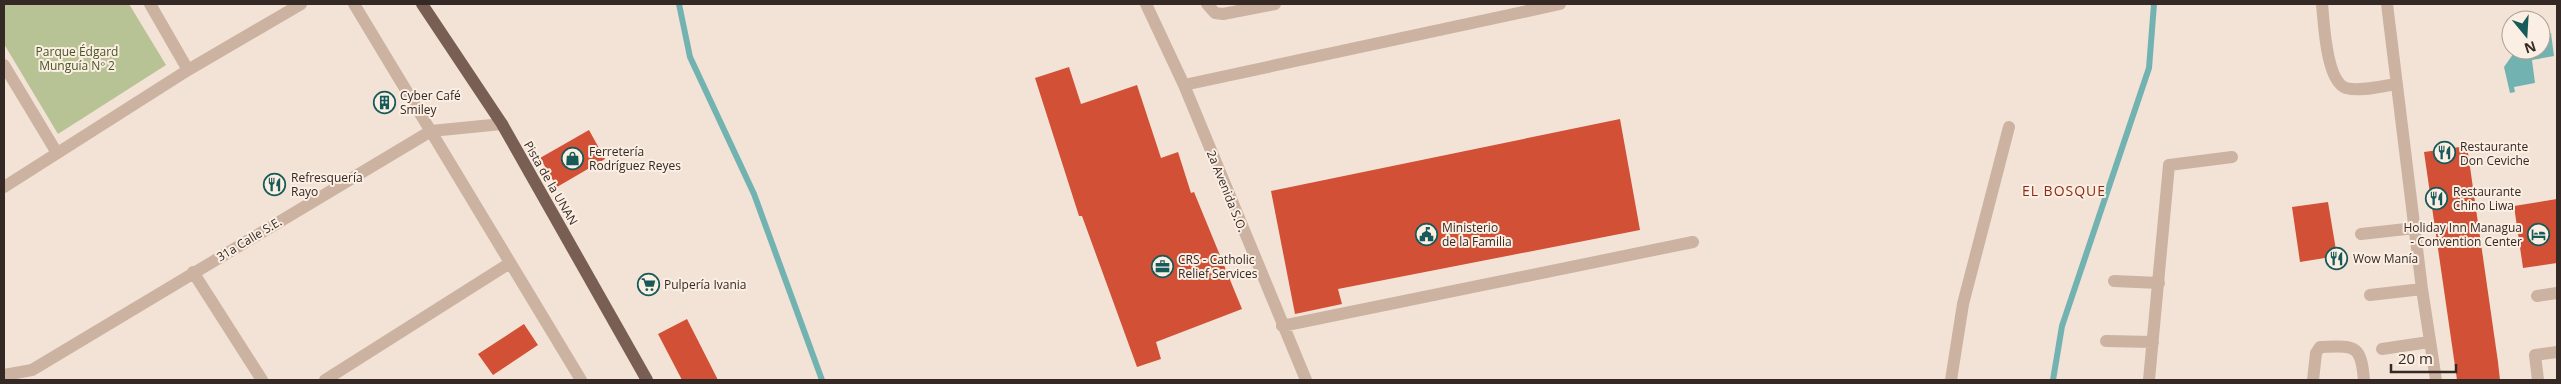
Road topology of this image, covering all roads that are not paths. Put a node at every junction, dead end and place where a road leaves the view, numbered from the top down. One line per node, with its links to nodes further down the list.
1 (150, 4): 12 (street)
2 (301, 4): 12 (street)
3 (354, 4): 17 (street)
4 (422, 4): 15 (main road, Pista de la UNAN)
5 (1146, 4): 14 (street, 2a Avenida S.O.)
6 (1207, 4): 7 (street)
7 (1275, 4)
8 (1560, 4): 14 (street)
9 (2322, 4): 13 (street)
10 (2387, 4): 13 (street)
11 (4, 65): 18 (street)
12 (188, 70): 18 (street)
13 (2397, 84): 21 (street)
14 (1184, 85): 32 (street, 2a Avenida S.O.)
15 (502, 124): 17 (street, 31a Calle S.E.); 42 (main road, Pista de la UNAN)
16 (2010, 127): 44 (street)
17 (431, 131): 24 (street); 25 (street, 31a Calle S.E.)
18 (57, 153): 20 (street)
19 (2232, 157): 27 (street)
20 (4, 187)
21 (2415, 228): 22 (street); 28 (street)
22 (2361, 234)
23 (1693, 242): 32 (street)
24 (510, 263): 40 (street); 41 (street)
25 (193, 272): 38 (street, 31a Calle S.E.); 39 (street)
26 (2114, 281): 27 (street)
27 (2159, 283): 34 (street)
28 (2422, 289): 30 (street); 35 (street)
29 (2557, 293): 31 (street)
30 (2370, 295)
31 (2537, 296)
32 (1282, 326): 43 (street, 2a Avenida S.O.)
33 (2106, 341): 34 (street)
34 (2153, 342): 45 (street)
35 (2429, 342): 36 (street); 48 (street)
36 (2382, 349)
37 (2557, 352): 49 (street)
38 (4, 375)
39 (262, 380)
40 (325, 380)
41 (581, 380)
42 (648, 380)
43 (1306, 380)
44 (1951, 380)
45 (2149, 380)
46 (2313, 380): 47 (street)
47 (2364, 380)
48 (2436, 380)
49 (2538, 380)

